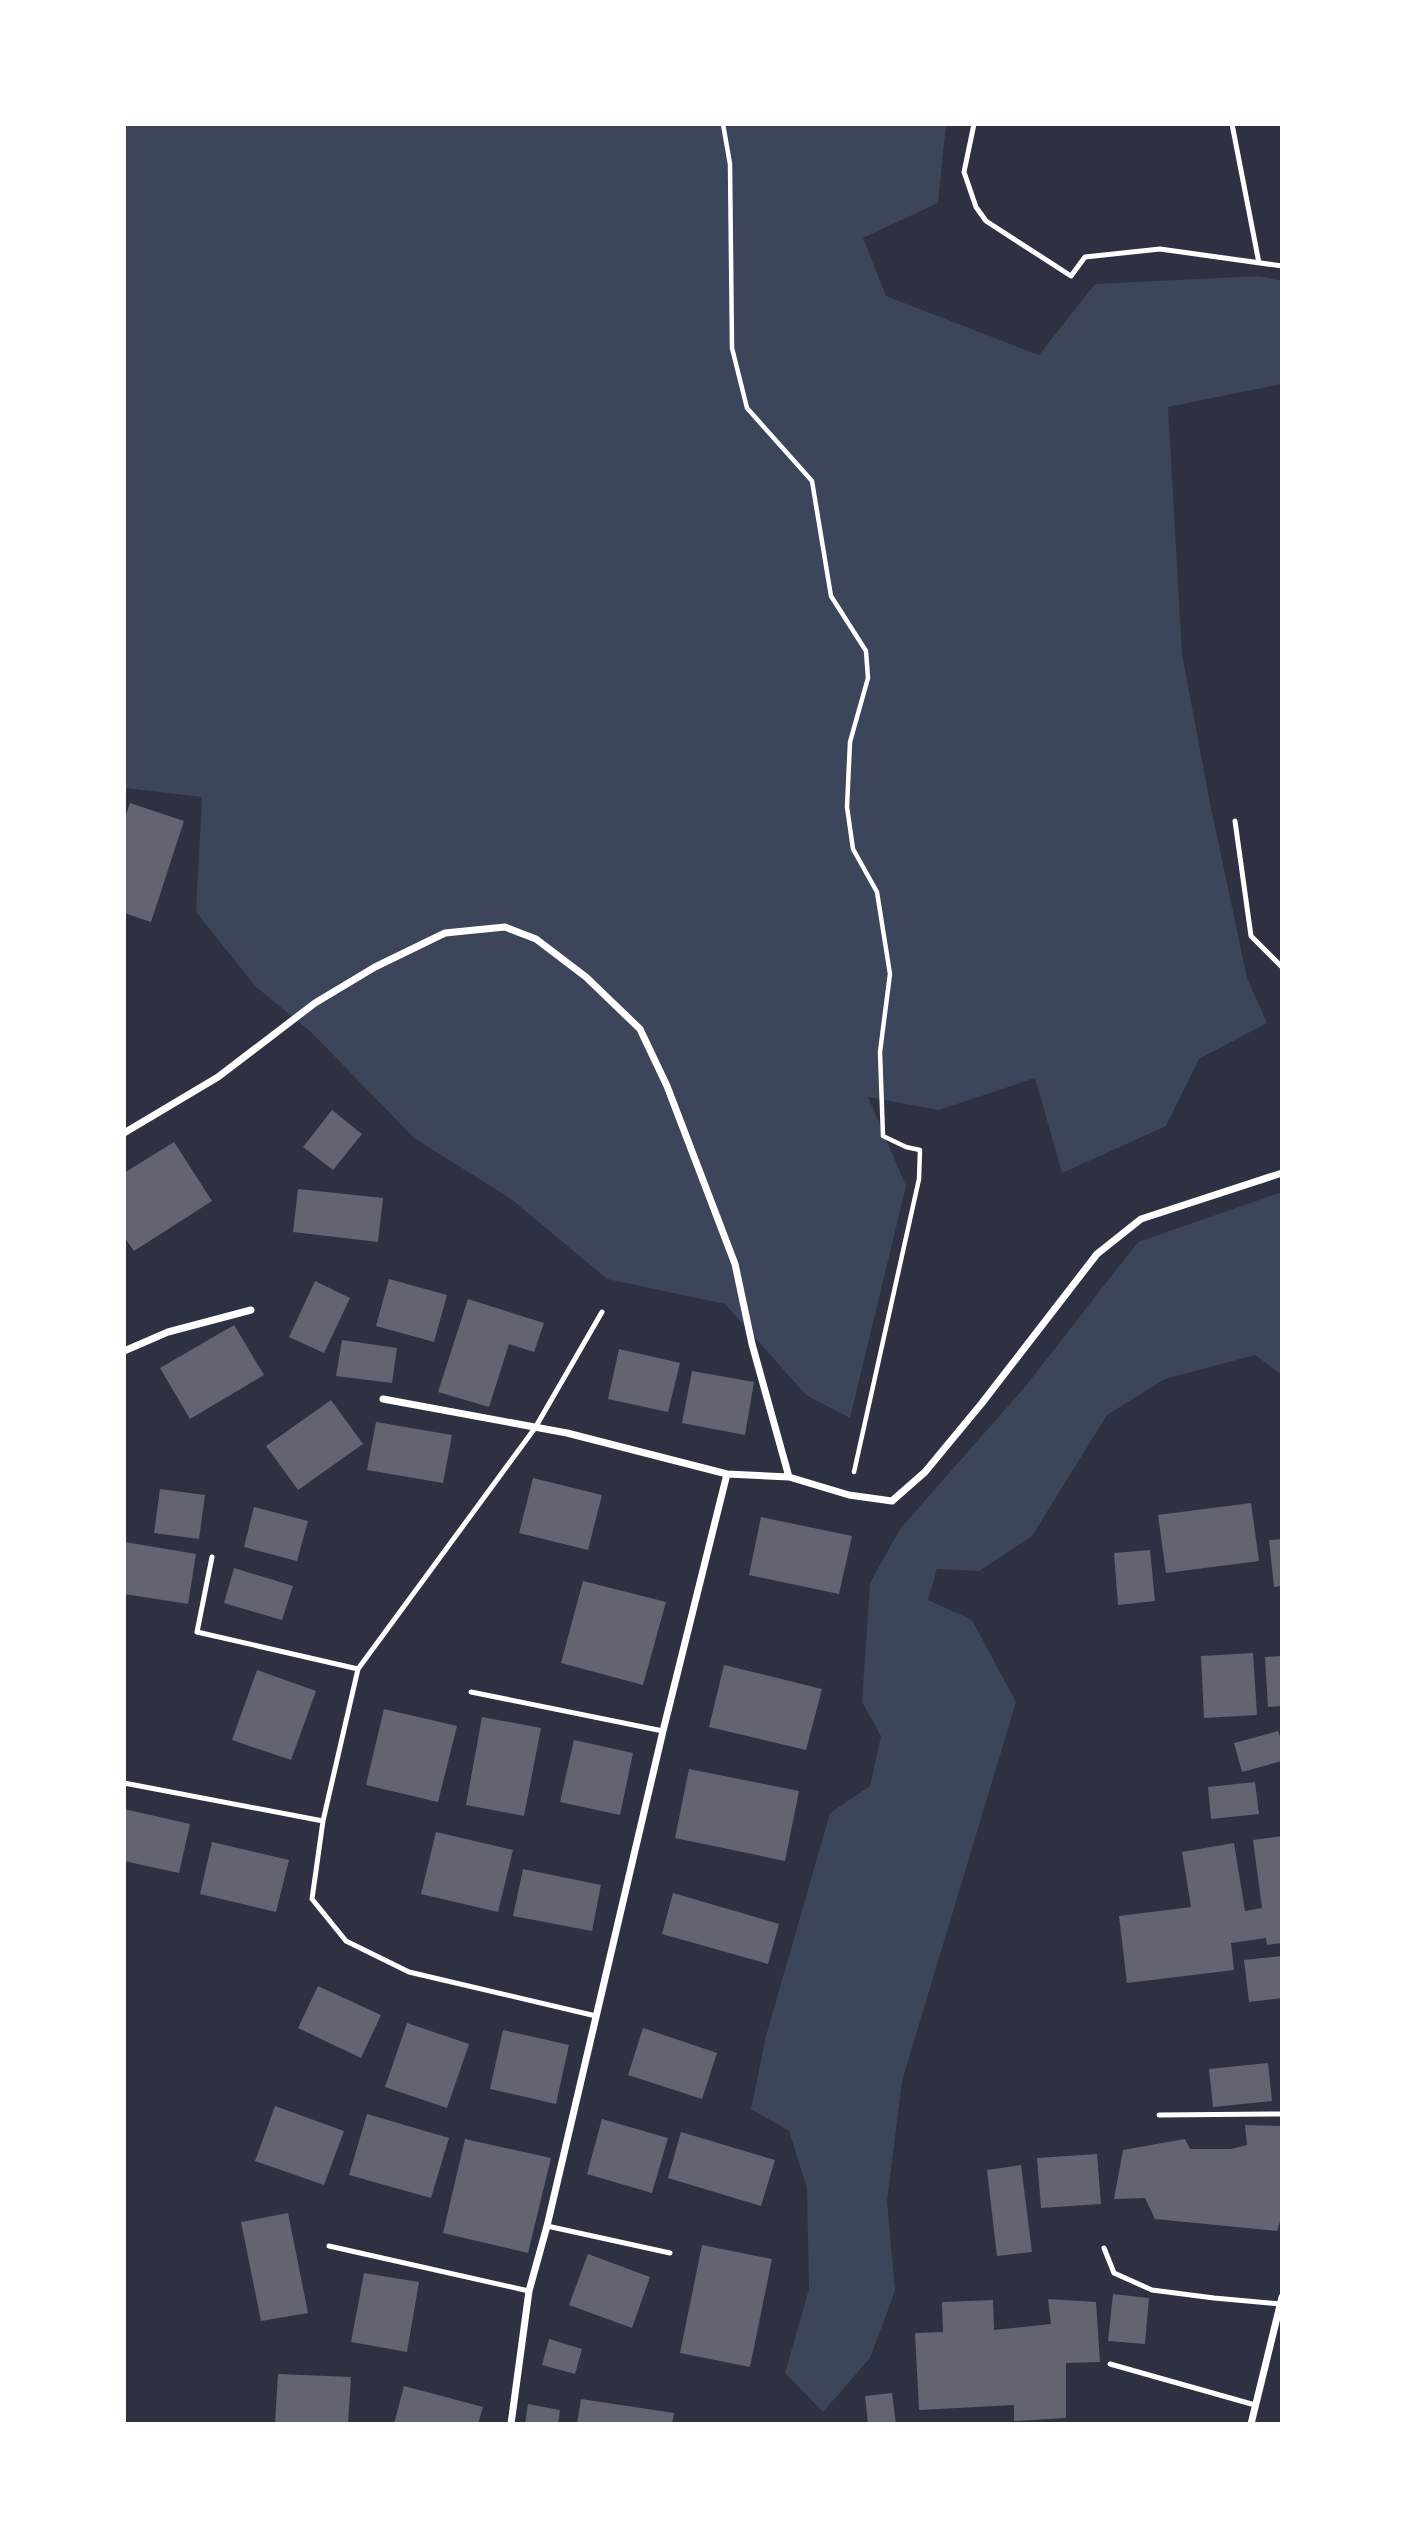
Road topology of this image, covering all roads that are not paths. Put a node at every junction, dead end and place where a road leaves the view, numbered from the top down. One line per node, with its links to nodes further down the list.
1 (974, 124): 3 (lane)
2 (1232, 124): 3 (lane)
3 (1259, 263): 4 (lane)
4 (1282, 266)
5 (1235, 821): 6 (lane)
6 (1282, 967)
7 (124, 1133): 15 (street)
8 (1282, 1174): 15 (street)
9 (251, 1310): 11 (street)
10 (602, 1312): 13 (lane)
11 (124, 1351)
12 (383, 1399): 13 (street)
13 (535, 1428): 14 (street); 17 (lane)
14 (727, 1474): 15 (street); 19 (street)
15 (789, 1477)
16 (212, 1557): 17 (lane)
17 (358, 1669): 21 (lane)
18 (471, 1692): 19 (lane)
19 (663, 1731): 22 (street)
20 (124, 1783): 21 (lane)
21 (323, 1821): 22 (lane)
22 (597, 2016): 25 (street)
23 (1282, 2114): 24 (lane)
24 (1159, 2115)
25 (547, 2226): 28 (lane); 29 (street)
26 (329, 2246): 29 (lane)
27 (1104, 2248): 30 (lane)
28 (670, 2253)
29 (528, 2291): 33 (street)
30 (1281, 2300): 32 (street)
31 (1110, 2364): 32 (lane)
32 (1255, 2405): 34 (street)
33 (511, 2424)
34 (1251, 2424)

